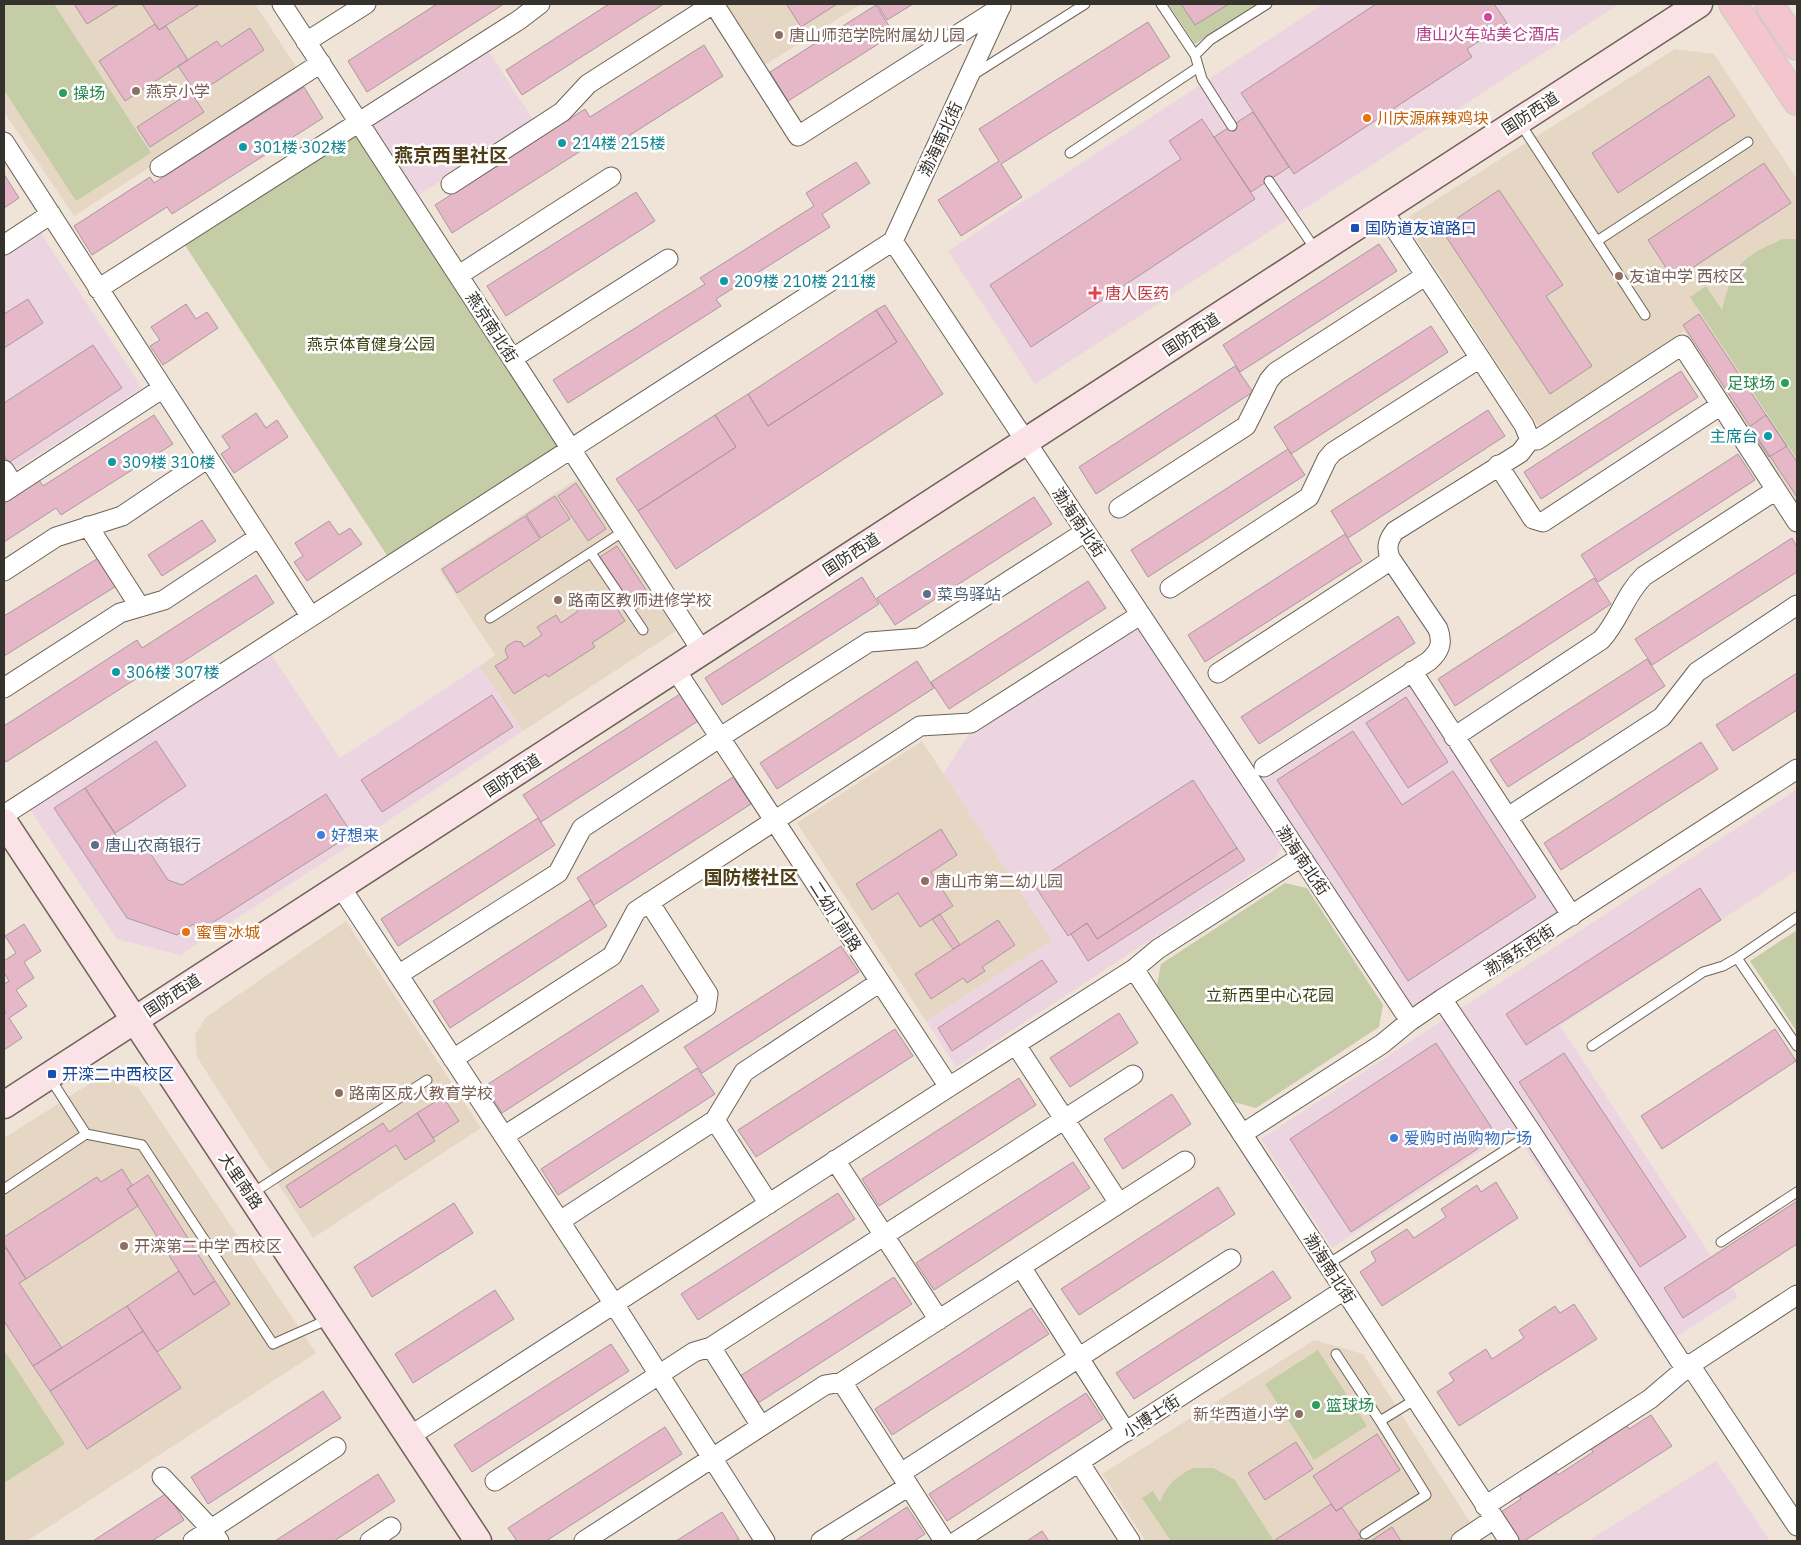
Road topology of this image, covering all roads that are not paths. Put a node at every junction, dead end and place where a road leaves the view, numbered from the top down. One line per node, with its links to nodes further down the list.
1 (282, 4): 12 (street, 燕京南北街)
2 (366, 4): 12 (street)
3 (540, 4): 20 (street)
4 (713, 4): 11 (street); 28 (street)
5 (1084, 4): 17 (lane)
6 (1161, 4): 14 (lane)
7 (1267, 4): 14 (lane)
8 (1699, 4): 19 (street, 国防西道)
9 (1733, 4): 18 (main road)
10 (1769, 4): 13 (main road)
11 (1001, 6): 17 (street, 渤海南北街)
12 (306, 42): 15 (street, 燕京南北街)
13 (1797, 46)
14 (1195, 54): 16 (lane)
15 (321, 63): 20 (street, 燕京南北街); 25 (street)
16 (1197, 68): 21 (lane); 24 (lane)
17 (968, 79): 31 (street, 渤海南北街)
18 (1797, 101)
19 (1518, 121): 29 (street, 国防西道); 32 (lane)
20 (358, 122): 36 (street, 燕京南北街); 38 (street)
21 (1232, 126)
22 (4, 142): 30 (street)
23 (1748, 142): 32 (lane)
24 (1070, 153)
25 (160, 167)
26 (611, 177): 36 (street)
27 (1268, 181): 34 (lane)
28 (451, 184)
29 (1382, 209): 34 (street, 国防西道); 37 (street)
30 (51, 214): 33 (street); 38 (street)
31 (893, 241): 45 (street, 渤海南北街); 46 (street)
32 (1597, 241): 39 (lane)
33 (4, 245)
34 (1317, 252): 45 (street, 国防西道)
35 (668, 259): 40 (street)
36 (458, 275): 40 (street, 燕京南北街)
37 (1425, 276): 41 (street); 51 (street)
38 (98, 289): 42 (street)
39 (1645, 315)
40 (513, 358): 46 (street, 燕京南北街)
41 (1480, 358): 44 (street); 60 (street)
42 (163, 388): 47 (street); 49 (street)
43 (1721, 405): 44 (street); 48 (street); 50 (street)
44 (1530, 440): 48 (street)
45 (1025, 441): 55 (street, 渤海南北街); 67 (street, 国防西道)
46 (572, 449): 54 (street, 燕京南北街); 64 (street)
47 (208, 458): 53 (street); 56 (street)
48 (1498, 465): 58 (street)
49 (7, 482)
50 (1776, 490): 52 (street); 72 (street)
51 (1119, 508)
52 (1797, 522)
53 (88, 526): 59 (street); 62 (street)
54 (624, 531): 57 (lane); 67 (street, 燕京南北街)
55 (1085, 532): 63 (street, 渤海南北街); 73 (street)
56 (259, 536): 62 (street); 64 (street)
57 (591, 553): 65 (lane); 66 (lane)
58 (1390, 558): 69 (street); 70 (street)
59 (4, 571)
60 (1170, 588)
61 (1797, 605): 77 (street)
62 (140, 607): 71 (street)
63 (1140, 615): 78 (street); 80 (street, 渤海南北街)
64 (311, 617): 76 (street)
65 (490, 618)
66 (643, 630)
67 (702, 651): 68 (street, 国防西道)
68 (675, 669): 73 (street, 二幼门前路); 81 (street, 国防西道)
69 (1412, 672): 72 (street); 74 (street)
70 (1218, 673)
71 (4, 688)
72 (1454, 737): 77 (street)
73 (719, 738): 78 (street, 二幼门前路); 87 (street)
74 (1264, 767)
75 (1797, 769): 83 (street, 渤海东西街)
76 (4, 815)
77 (1508, 817): 83 (street)
78 (774, 821): 82 (street); 88 (street, 二幼门前路)
79 (4, 822): 90 (street, 大里南路)
80 (1301, 857): 86 (street); 91 (street, 渤海南北街)
81 (340, 886): 87 (street); 90 (street, 国防西道)
82 (649, 902): 95 (street); 106 (street)
83 (1572, 916): 89 (street, 渤海东西街)
84 (1797, 917): 85 (lane)
85 (1737, 958): 93 (lane); 94 (lane)
86 (1134, 969): 92 (street); 105 (street, 渤海南北街)
87 (398, 975): 95 (street)
88 (880, 982): 99 (street, 二幼门前路); 102 (street)
89 (1442, 999): 91 (street, 渤海东西街); 103 (street)
90 (134, 1020): 97 (street, 国防西道); 111 (street, 大里南路)
91 (1410, 1021): 105 (street, 渤海东西街)
92 (1016, 1045): 99 (street); 101 (street)
93 (1592, 1046)
94 (1797, 1046)
95 (453, 1059): 106 (street)
96 (1133, 1075): 101 (street)
97 (48, 1076): 100 (street, 国防西道); 104 (lane)
98 (427, 1080): 111 (lane)
99 (949, 1087): 107 (street)
100 (4, 1105)
101 (1065, 1119): 113 (street); 115 (street)
102 (715, 1120): 112 (street); 114 (street)
103 (1532, 1133): 118 (lane); 128 (street)
104 (86, 1134): 109 (lane); 123 (lane)
105 (1242, 1134): 118 (street, 渤海南北街)
106 (504, 1136): 114 (street)
107 (836, 1160): 112 (street); 115 (street)
108 (1185, 1161): 113 (street)
109 (4, 1189)
110 (1797, 1192): 116 (lane)
111 (250, 1195): 123 (street, 大里南路)
112 (769, 1204): 122 (street)
113 (1119, 1204): 119 (street)
114 (560, 1221): 122 (street)
115 (885, 1236): 124 (street); 125 (street)
116 (1721, 1242)
117 (1231, 1259): 127 (street)
118 (1328, 1264): 120 (street, 渤海南北街)
119 (1021, 1267): 124 (street); 127 (street)
120 (1344, 1290): 131 (street, 渤海南北街); 134 (street, 小博士街)
121 (1797, 1295): 128 (street)
122 (614, 1304): 129 (street); 135 (street)
123 (331, 1318): 135 (street, 大里南路)
124 (939, 1320): 130 (street)
125 (712, 1347): 129 (street); 133 (street)
126 (1336, 1354): 132 (lane)
127 (1079, 1357): 134 (street); 140 (street)
128 (1690, 1365): 142 (street); 143 (street)
129 (659, 1374): 137 (street); 141 (street)
130 (842, 1382): 133 (street); 140 (street)
131 (1416, 1399): 132 (lane); 142 (street, 渤海南北街)
132 (1380, 1421): 145 (lane)
133 (761, 1426): 137 (street)
134 (1126, 1432): 138 (street, 小博士街)
135 (410, 1436): 149 (street, 大里南路)
136 (336, 1447): 146 (street)
137 (712, 1458): 150 (street); 151 (street)
138 (1079, 1462): 154 (street, 小博士街); 155 (street)
139 (162, 1477): 146 (street)
140 (905, 1479): 152 (street); 153 (street)
141 (495, 1481)
142 (1490, 1513): 156 (street); 157 (street, 渤海南北街)
143 (1797, 1526)
144 (391, 1527): 148 (street)
145 (1365, 1534)
146 (215, 1535): 147 (street)
147 (193, 1541)
148 (370, 1541)
149 (478, 1541)
150 (584, 1541)
151 (765, 1541)
152 (821, 1541)
153 (944, 1541)
154 (957, 1541)
155 (1130, 1541)
156 (1461, 1541)
157 (1509, 1541)

